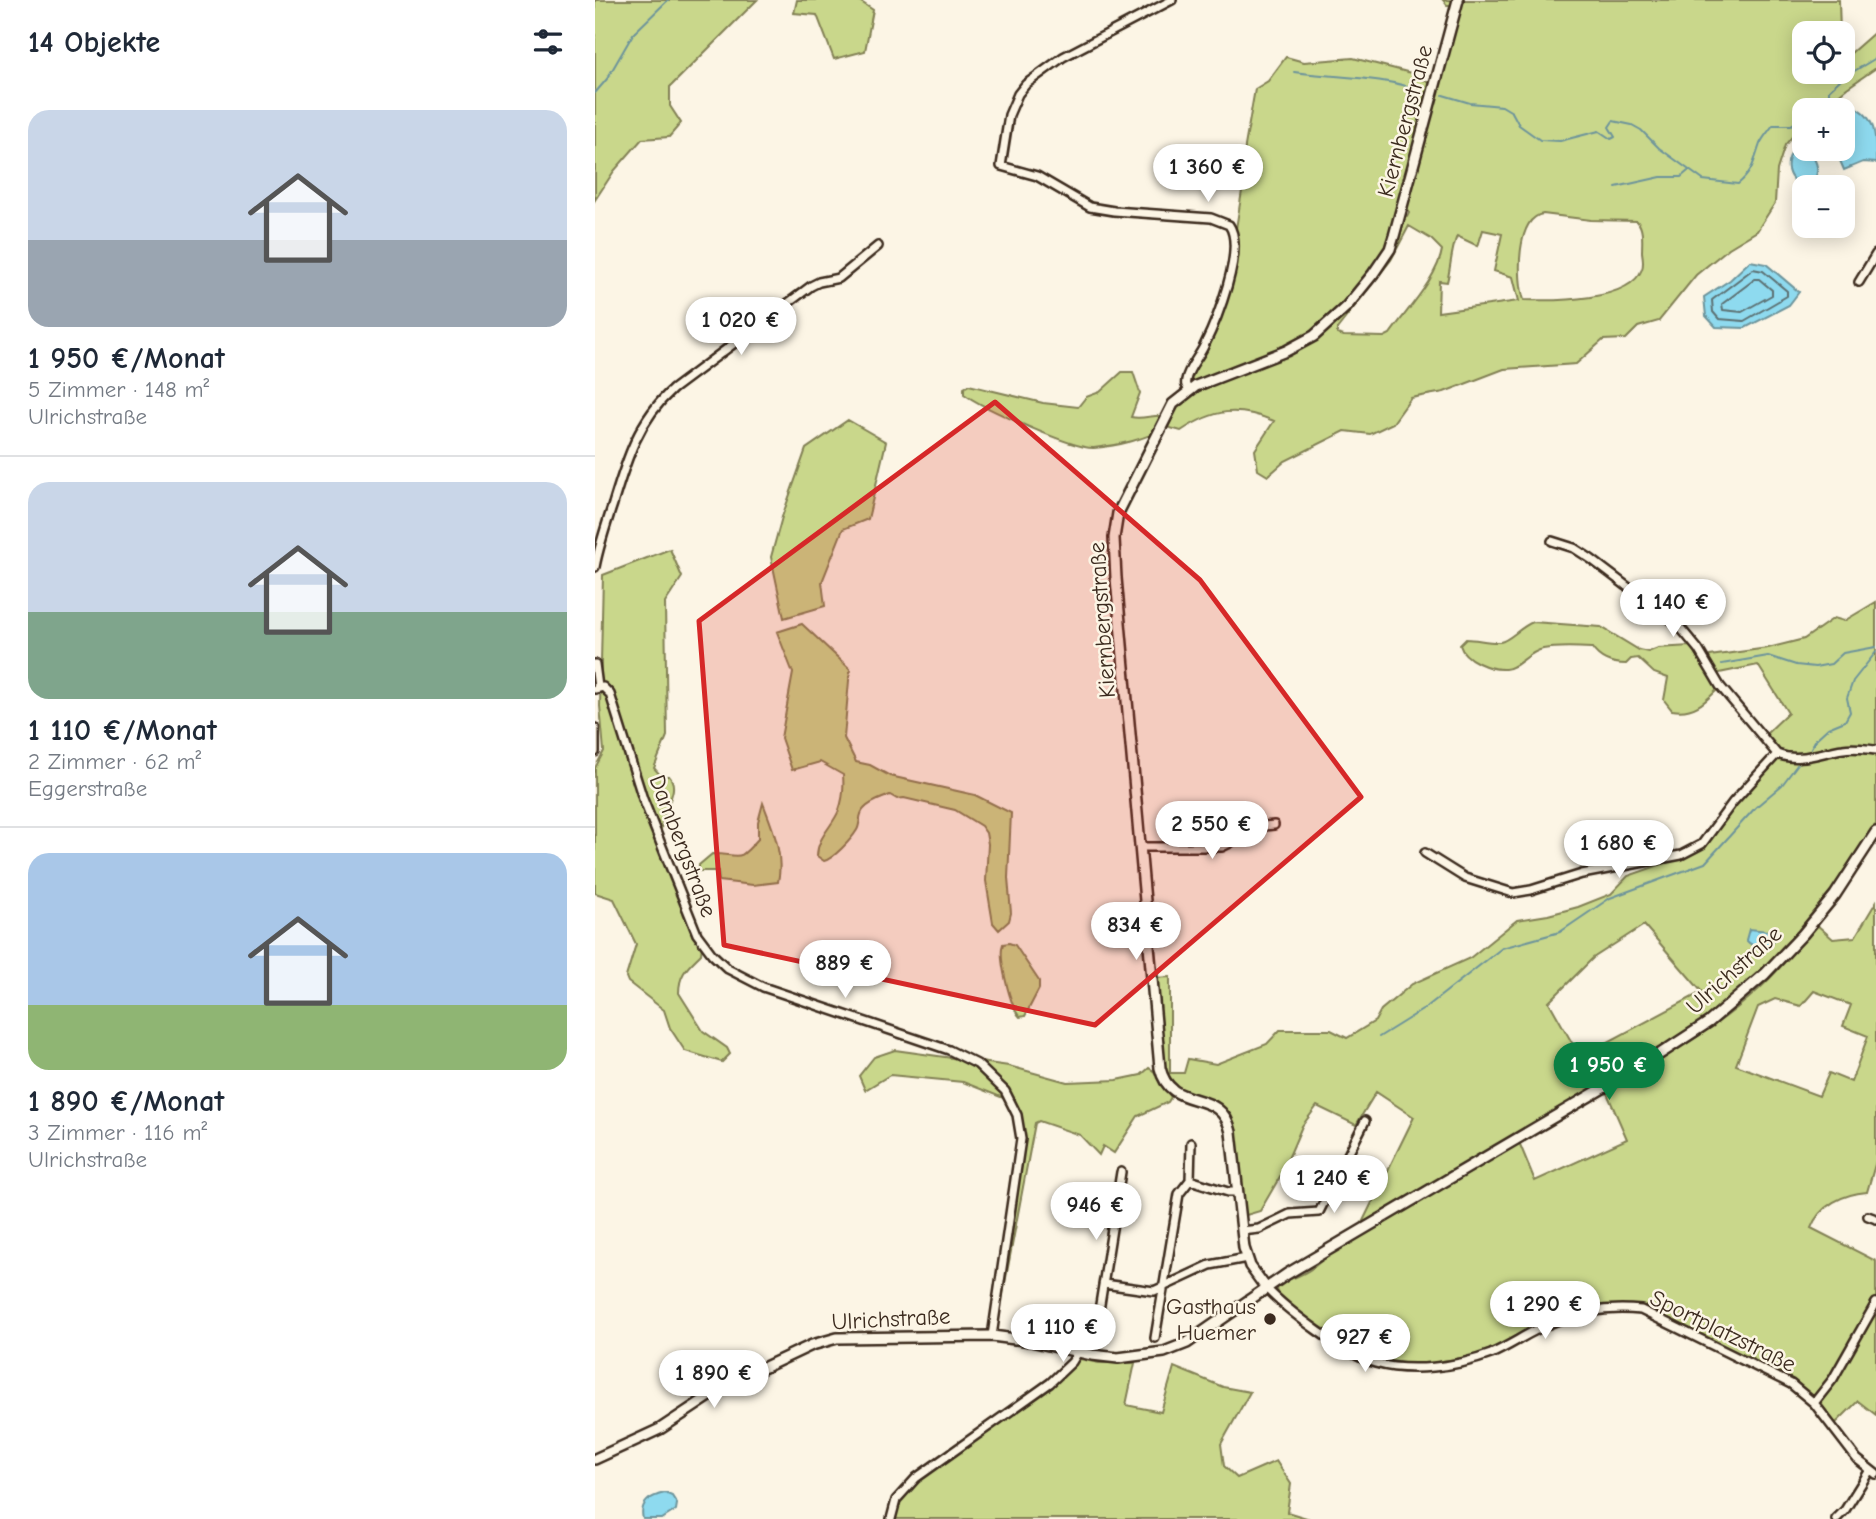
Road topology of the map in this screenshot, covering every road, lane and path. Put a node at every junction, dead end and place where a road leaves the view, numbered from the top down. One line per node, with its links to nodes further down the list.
1 (1172, 0): 6 (street)
2 (1458, 0): 6 (street, Kiernbergstraße)
3 (878, 246): 8 (street)
4 (1876, 254): 5 (street)
5 (1859, 282)
6 (1189, 390): 17 (street, Kiernbergstraße)
7 (1552, 541): 14 (street)
8 (595, 567)
9 (595, 664): 10 (street)
10 (597, 688): 31 (street, Dambergstraße)
11 (595, 728): 13 (street)
12 (1876, 750): 14 (street)
13 (595, 752)
14 (1777, 754): 18 (street)
15 (1274, 825): 17 (street)
16 (1876, 832): 28 (street, Ulrichstraße)
17 (1141, 847): 23 (street, Kiernbergstraße)
18 (1425, 853)
19 (1366, 1121): 24 (street)
20 (1191, 1143): 22 (street)
21 (1121, 1172): 26 (street)
22 (1189, 1180): 23 (street); 27 (street)
23 (1238, 1192): 24 (street, Kiernbergstraße)
24 (1242, 1231): 25 (street, Kiernbergstraße)
25 (1247, 1258): 27 (street); 28 (street, Kiernbergstraße)
26 (1104, 1284): 27 (street); 30 (street)
27 (1162, 1288): 32 (street)
28 (1266, 1288): 33 (street, Ulrichstraße); 34 (street, Sportplatzstraße)
29 (1876, 1303): 34 (street)
30 (1098, 1317)
31 (992, 1336): 33 (street, Ulrichstraße); 35 (street, Ulrichstraße)
32 (1156, 1338)
33 (1078, 1352): 37 (street)
34 (1814, 1403): 36 (street, Sportplatzstraße)
35 (595, 1458)
36 (1873, 1472): 38 (street)
37 (891, 1519)
38 (1836, 1519)

